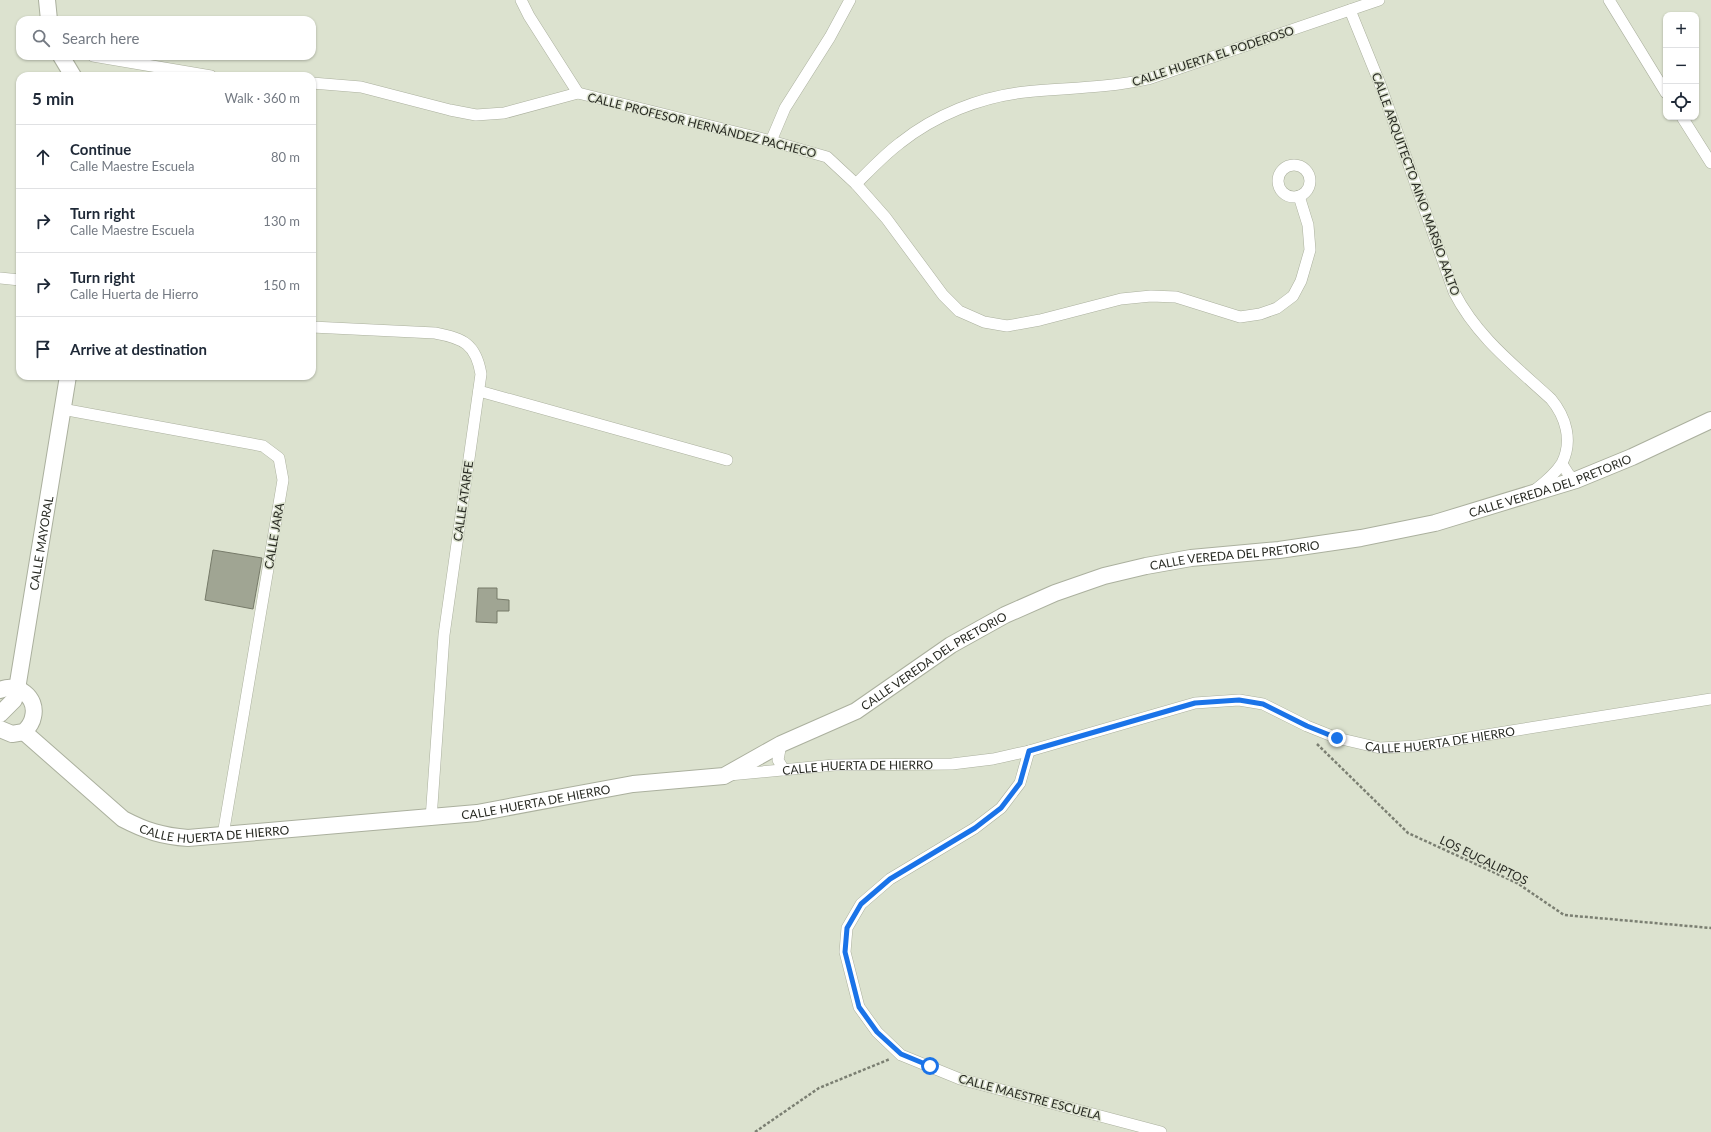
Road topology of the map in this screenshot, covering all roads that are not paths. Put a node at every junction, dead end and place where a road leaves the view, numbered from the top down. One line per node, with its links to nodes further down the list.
1 (47, 0): 7 (street)
2 (521, 0): 14 (street)
3 (850, 0): 16 (street)
4 (1379, 0): 6 (street, CALLE HUERTA EL PODEROSO)
5 (1609, 0): 13 (street)
6 (1350, 10): 18 (street, CALLE HUERTA EL PODEROSO); 28 (street, CALLE ARQUITECTO AINO MARSIO AALTO)
7 (49, 16)
8 (63, 60): 10 (street)
9 (117, 60): 11 (street)
10 (71, 72)
11 (187, 72)
12 (316, 83): 14 (street, CALLE PROFESOR HERNÁNDEZ PACHECO)
13 (1663, 88)
14 (578, 93): 16 (street, CALLE PROFESOR HERNÁNDEZ PACHECO)
15 (1684, 120): 17 (street)
16 (771, 141): 18 (street, CALLE PROFESOR HERNÁNDEZ PACHECO)
17 (1711, 163)
18 (856, 184): 19 (street, CALLE PROFESOR HERNÁNDEZ PACHECO)
19 (1299, 196)
20 (0, 278): 21 (street)
21 (16, 280)
22 (316, 327): 24 (street, CALLE ATARFE)
23 (67, 380): 25 (street, CALLE MAYORAL)
24 (479, 391): 27 (street); 41 (street, CALLE ATARFE)
25 (62, 409): 31 (street, CALLE MAYORAL); 42 (street, CALLE JARA)
26 (1711, 420): 29 (street, CALLE VEREDA DEL PRETORIO)
27 (727, 460)
28 (1562, 464): 29 (street); 30 (street)
29 (1576, 480): 30 (street, CALLE VEREDA DEL PRETORIO)
30 (1528, 496): 37 (street, CALLE VEREDA DEL PRETORIO)
31 (17, 688): 32 (street); 34 (street, CALLE MAYORAL); 36 (street)
32 (0, 690)
33 (1711, 699): 38 (street, CALLE HUERTA DE HIERRO)
34 (4, 710)
35 (0, 729): 36 (street)
36 (24, 732): 42 (street, CALLE HUERTA DE HIERRO)
37 (781, 744): 39 (street); 40 (street, CALLE VEREDA DEL PRETORIO)
38 (1029, 751): 39 (street, CALLE HUERTA DE HIERRO); 43 (street, CALLE MAESTRE ESCUELA)
39 (784, 770): 40 (street, CALLE HUERTA DE HIERRO)
40 (724, 776): 41 (street, CALLE HUERTA DE HIERRO)
41 (431, 818): 42 (street, CALLE HUERTA DE HIERRO)
42 (223, 835)
43 (1161, 1132)

